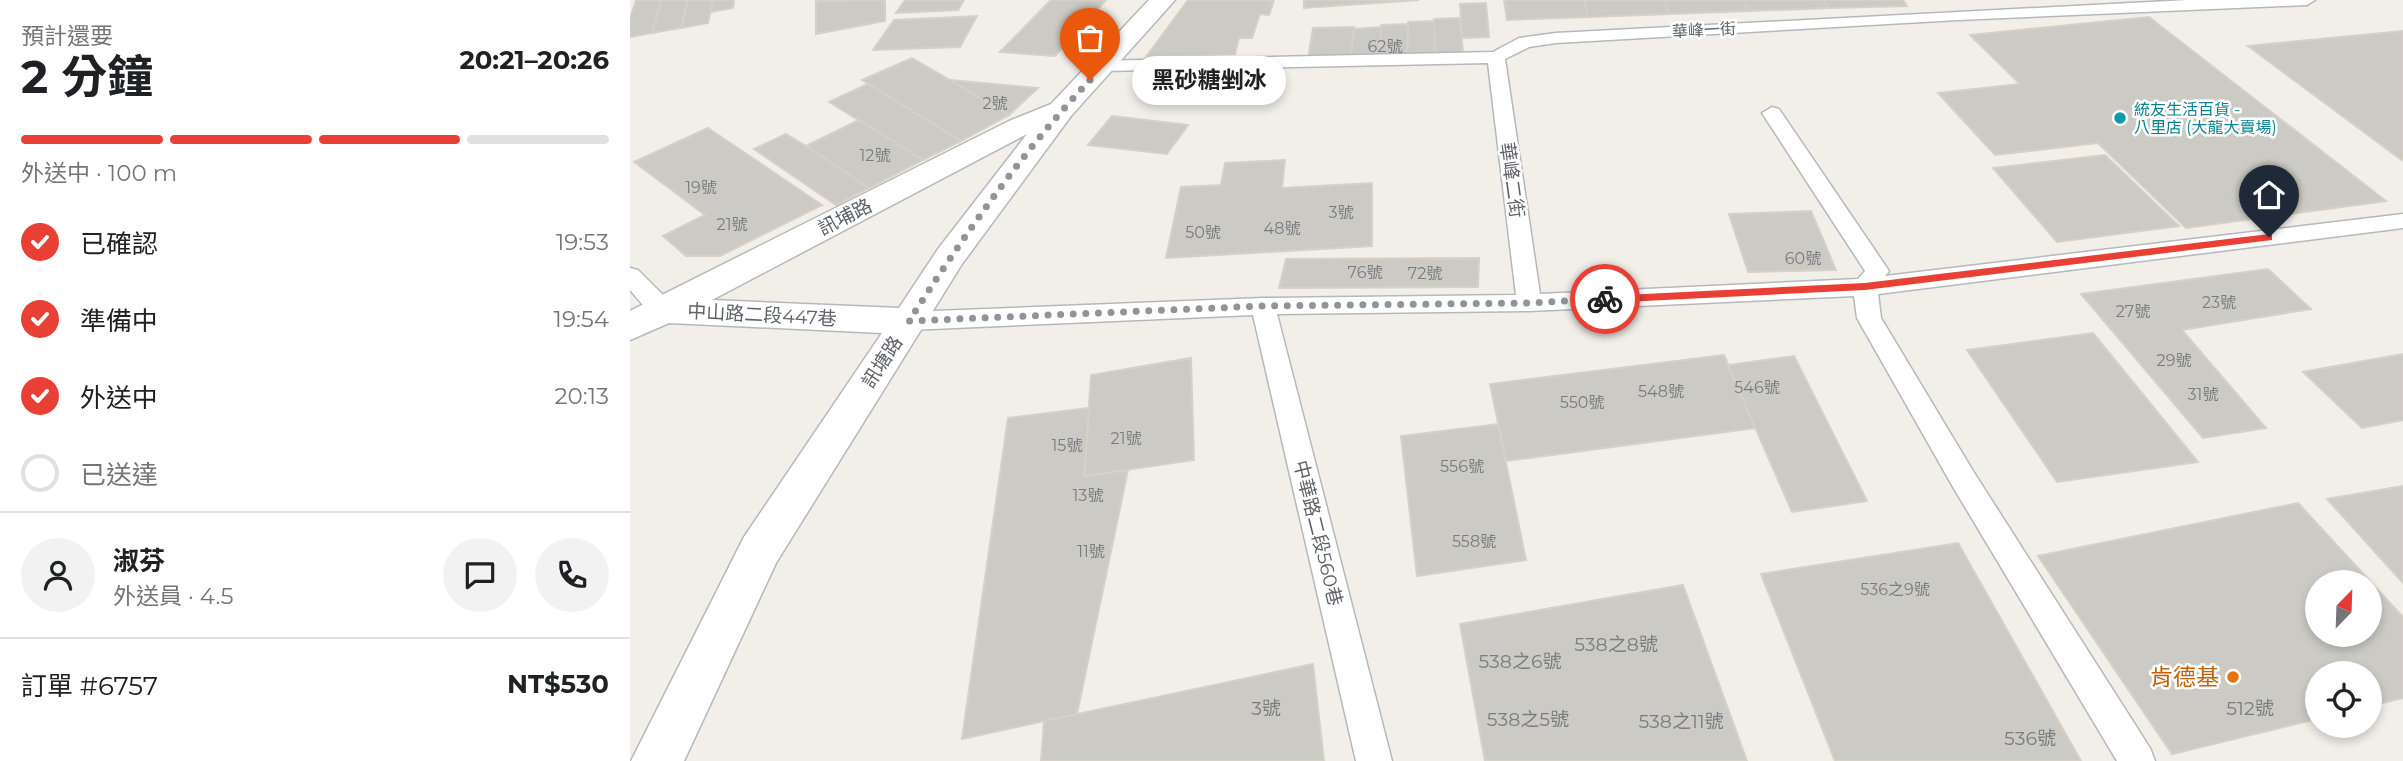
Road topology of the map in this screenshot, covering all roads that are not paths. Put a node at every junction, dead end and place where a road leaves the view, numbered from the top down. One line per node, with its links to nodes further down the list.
1 (1163, 0): 4 (street, 訊塘路)
2 (2307, 0): 3 (lane, 華峰一街)
3 (1496, 57): 4 (lane, 華峰一街); 10 (lane, 華峰二街)
4 (1104, 65): 5 (street, 訊塘路)
5 (1061, 110): 12 (street, 訊埔路); 13 (street, 訊塘路)
6 (1772, 113): 9 (lane)
7 (2403, 221): 9 (lane)
8 (630, 276): 12 (lane, 中山路二段447巷)
9 (1865, 286): 10 (lane); 17 (lane)
10 (1528, 303): 11 (lane)
11 (1263, 306): 13 (lane); 16 (lane, 中華路二段560巷)
12 (663, 310): 13 (street, 中山路二段447巷); 14 (street, 訊埔路)
13 (909, 321): 15 (street, 訊塘路)
14 (630, 327)
15 (657, 761)
16 (1374, 761)
17 (2137, 761)

